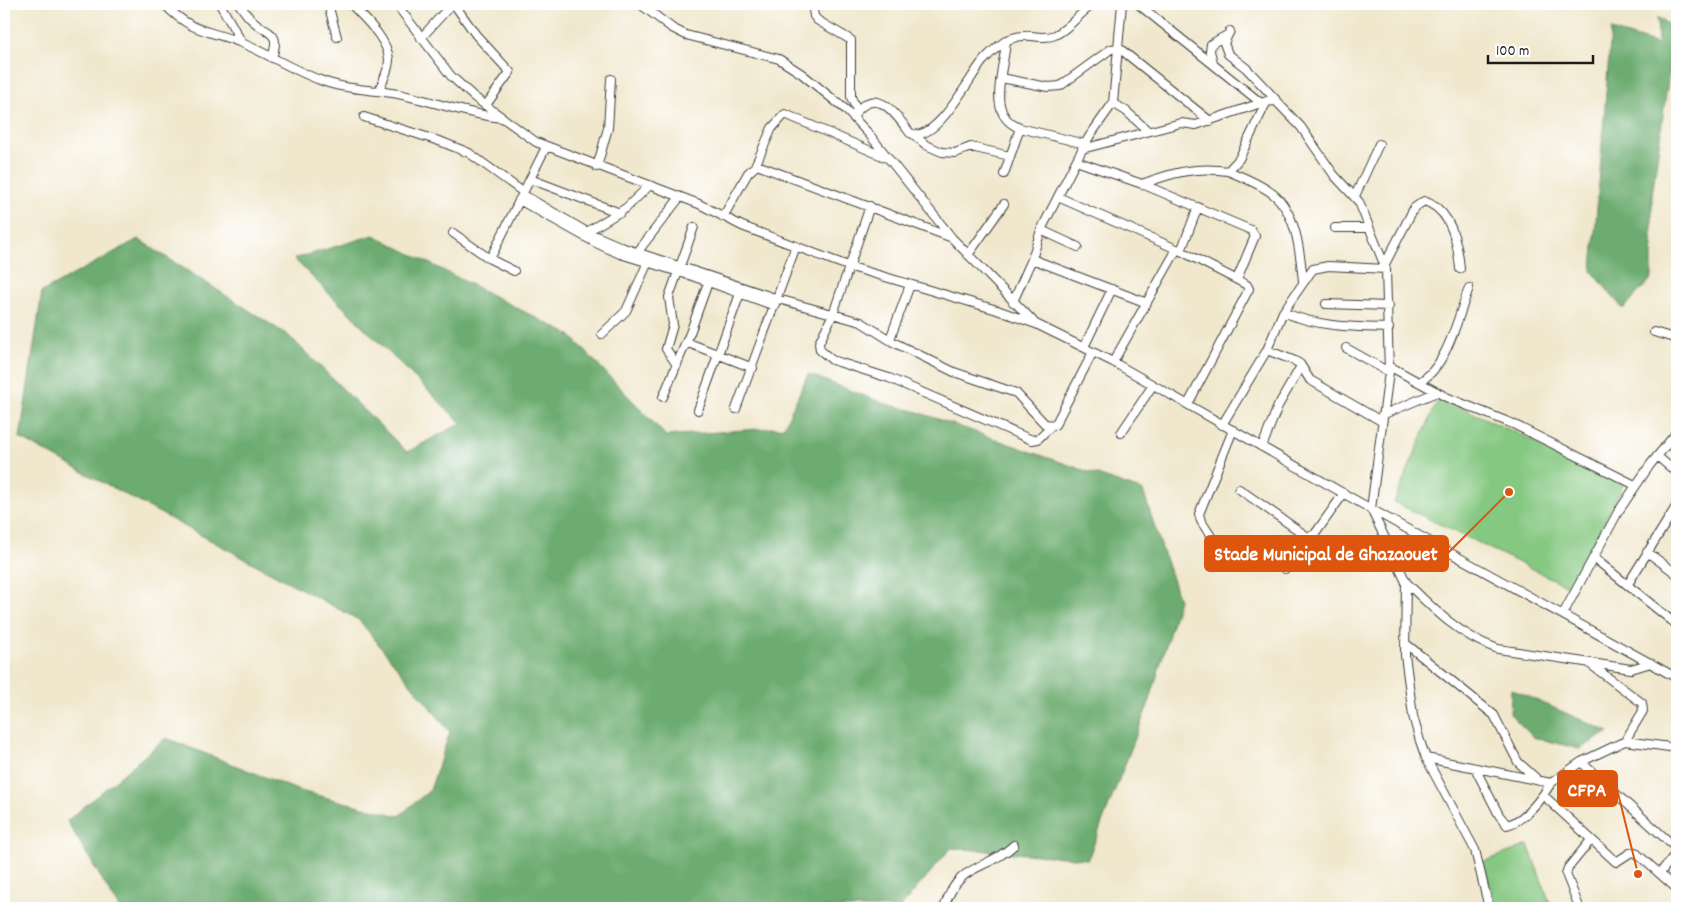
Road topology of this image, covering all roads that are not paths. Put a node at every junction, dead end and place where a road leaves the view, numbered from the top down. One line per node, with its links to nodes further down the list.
1 (164, 4): 16 (street)
2 (220, 4): 16 (street)
3 (239, 4): 18 (street)
4 (328, 4): 13 (street)
5 (351, 4): 22 (street)
6 (396, 4): 14 (street)
7 (453, 4): 14 (street); 26 (street)
8 (640, 4): 27 (street)
9 (812, 4): 27 (street)
10 (1094, 4): 15 (street)
11 (1122, 4): 17 (street)
12 (1138, 4): 19 (street)
13 (337, 37)
14 (421, 38): 26 (street)
15 (1006, 40): 20 (street); 33 (street)
16 (242, 43): 18 (street)
17 (1119, 48): 20 (street); 25 (street); 30 (street)
18 (272, 58): 22 (street)
19 (1212, 63): 23 (street); 24 (street)
20 (1001, 78): 31 (street)
21 (610, 79): 43 (street)
22 (379, 91): 29 (street)
23 (1264, 102): 24 (street); 30 (street); 44 (street)
24 (1279, 102): 50 (street)
25 (1113, 103): 32 (street); 35 (street)
26 (486, 105): 29 (street)
27 (855, 113): 33 (street); 37 (street)
28 (364, 117): 49 (street)
29 (502, 118): 36 (street)
30 (1210, 121): 32 (street)
31 (1020, 128): 35 (street); 39 (street)
32 (1148, 131): 35 (street)
33 (914, 135): 39 (street)
34 (1379, 144): 50 (street)
35 (1083, 146): 41 (street)
36 (546, 147): 43 (street); 46 (street)
37 (880, 148): 38 (street); 40 (street)
38 (867, 150): 40 (street); 42 (street)
39 (1010, 156): 45 (street)
40 (889, 159): 64 (street)
41 (1076, 161): 47 (street); 52 (street)
42 (756, 166): 54 (street); 57 (street)
43 (597, 167): 48 (street)
44 (1228, 171): 47 (street); 80 (street)
45 (1004, 174)
46 (530, 179): 49 (street); 56 (street)
47 (1142, 184): 55 (street)
48 (649, 186): 51 (street); 56 (street)
49 (521, 195): 63 (street); 70 (street)
50 (1355, 196): 60 (street)
51 (680, 197): 57 (street); 68 (street)
52 (1058, 197): 61 (street); 67 (street)
53 (1004, 204): 69 (street)
54 (870, 206): 64 (street); 73 (street)
55 (1198, 207): 67 (street); 79 (street)
56 (620, 213): 63 (street)
57 (723, 216): 65 (street)
58 (694, 227): 75 (street)
59 (1335, 228): 60 (street)
60 (1369, 228): 74 (street)
61 (1041, 230): 66 (street); 71 (street)
62 (453, 234): 70 (street)
63 (584, 234): 68 (street)
64 (952, 238): 69 (street)
65 (796, 246): 73 (street); 86 (street)
66 (1078, 247)
67 (1179, 250): 79 (street); 87 (street)
68 (635, 255): 72 (street); 75 (street)
69 (968, 255): 85 (street)
70 (490, 259): 77 (street)
71 (1032, 259): 83 (street); 85 (street)
72 (648, 262): 75 (street); 96 (street)
73 (848, 266): 81 (street); 92 (street)
74 (1386, 267): 76 (street); 80 (street); 89 (street)
75 (679, 268): 78 (street); 106 (street)
76 (1460, 269)
77 (514, 271)
78 (709, 278): 84 (street); 99 (street)
79 (1237, 280): 114 (street)
80 (1303, 281): 91 (street)
81 (910, 285): 90 (street); 98 (street)
82 (1469, 288): 110 (street)
83 (1112, 289): 87 (street); 100 (street)
84 (742, 290): 86 (street); 104 (street)
85 (1010, 299): 90 (street); 93 (street)
86 (777, 302): 92 (street); 108 (street)
87 (1147, 303): 105 (street)
88 (1326, 304): 89 (street)
89 (1388, 306): 94 (street)
90 (1004, 312): 93 (street)
91 (1283, 312): 94 (street); 102 (street)
92 (833, 314): 98 (street); 119 (street)
93 (1036, 324): 100 (street)
94 (1388, 328): 109 (street)
95 (1654, 332): 97 (street)
96 (602, 334)
97 (1677, 339)
98 (890, 340): 119 (street)
99 (686, 342): 104 (street); 106 (street)
100 (1084, 347): 103 (street)
101 (1346, 348): 109 (street)
102 (1267, 350): 107 (street); 118 (street)
103 (1093, 352): 105 (street); 119 (street)
104 (720, 354): 108 (street); 116 (street)
105 (1113, 362): 111 (street)
106 (677, 365): 113 (street)
107 (1301, 366): 117 (street); 123 (street)
108 (753, 368): 115 (street)
109 (1389, 369): 110 (street); 117 (street)
110 (1419, 382): 112 (street)
111 (1153, 385): 114 (street); 122 (street)
112 (1436, 392): 117 (street); 126 (street)
113 (663, 397)
114 (1188, 404): 118 (street)
115 (736, 409)
116 (698, 410)
117 (1382, 418): 130 (street)
118 (1222, 425): 120 (street)
119 (1051, 426)
120 (1233, 430): 123 (street); 134 (street)
121 (1677, 432): 124 (street)
122 (1121, 433)
123 (1262, 446): 128 (street)
124 (1657, 456): 125 (street); 126 (street)
125 (1677, 473)
126 (1635, 485): 136 (street)
127 (1239, 490): 133 (street)
128 (1344, 493): 130 (street); 133 (street)
129 (1677, 505): 131 (street)
130 (1371, 509): 139 (street); 141 (street)
131 (1670, 517): 132 (street); 135 (street)
132 (1677, 523)
133 (1308, 537): 137 (street)
134 (1214, 541)
135 (1647, 552): 138 (street); 140 (street)
136 (1594, 558): 140 (street); 141 (street)
137 (1284, 569)
138 (1677, 574)
139 (1406, 582): 143 (street); 144 (street)
140 (1628, 584): 142 (street)
141 (1563, 614): 145 (street)
142 (1677, 625)
143 (1405, 643): 149 (street); 152 (street)
144 (1588, 662): 145 (street); 147 (street)
145 (1651, 663): 146 (street)
146 (1677, 678)
147 (1626, 741): 148 (street); 150 (street)
148 (1677, 748)
149 (1426, 758): 151 (street); 162 (street)
150 (1581, 762): 153 (street); 157 (street)
151 (1474, 768): 152 (street); 154 (street)
152 (1539, 781): 153 (street)
153 (1551, 783): 154 (street)
154 (1543, 795): 155 (street)
155 (1591, 840): 158 (street); 160 (street)
156 (1014, 845): 161 (street)
157 (1677, 850): 158 (street)
158 (1660, 873): 159 (street)
159 (1677, 889)
160 (1578, 904)
161 (944, 908)
162 (1490, 908)

